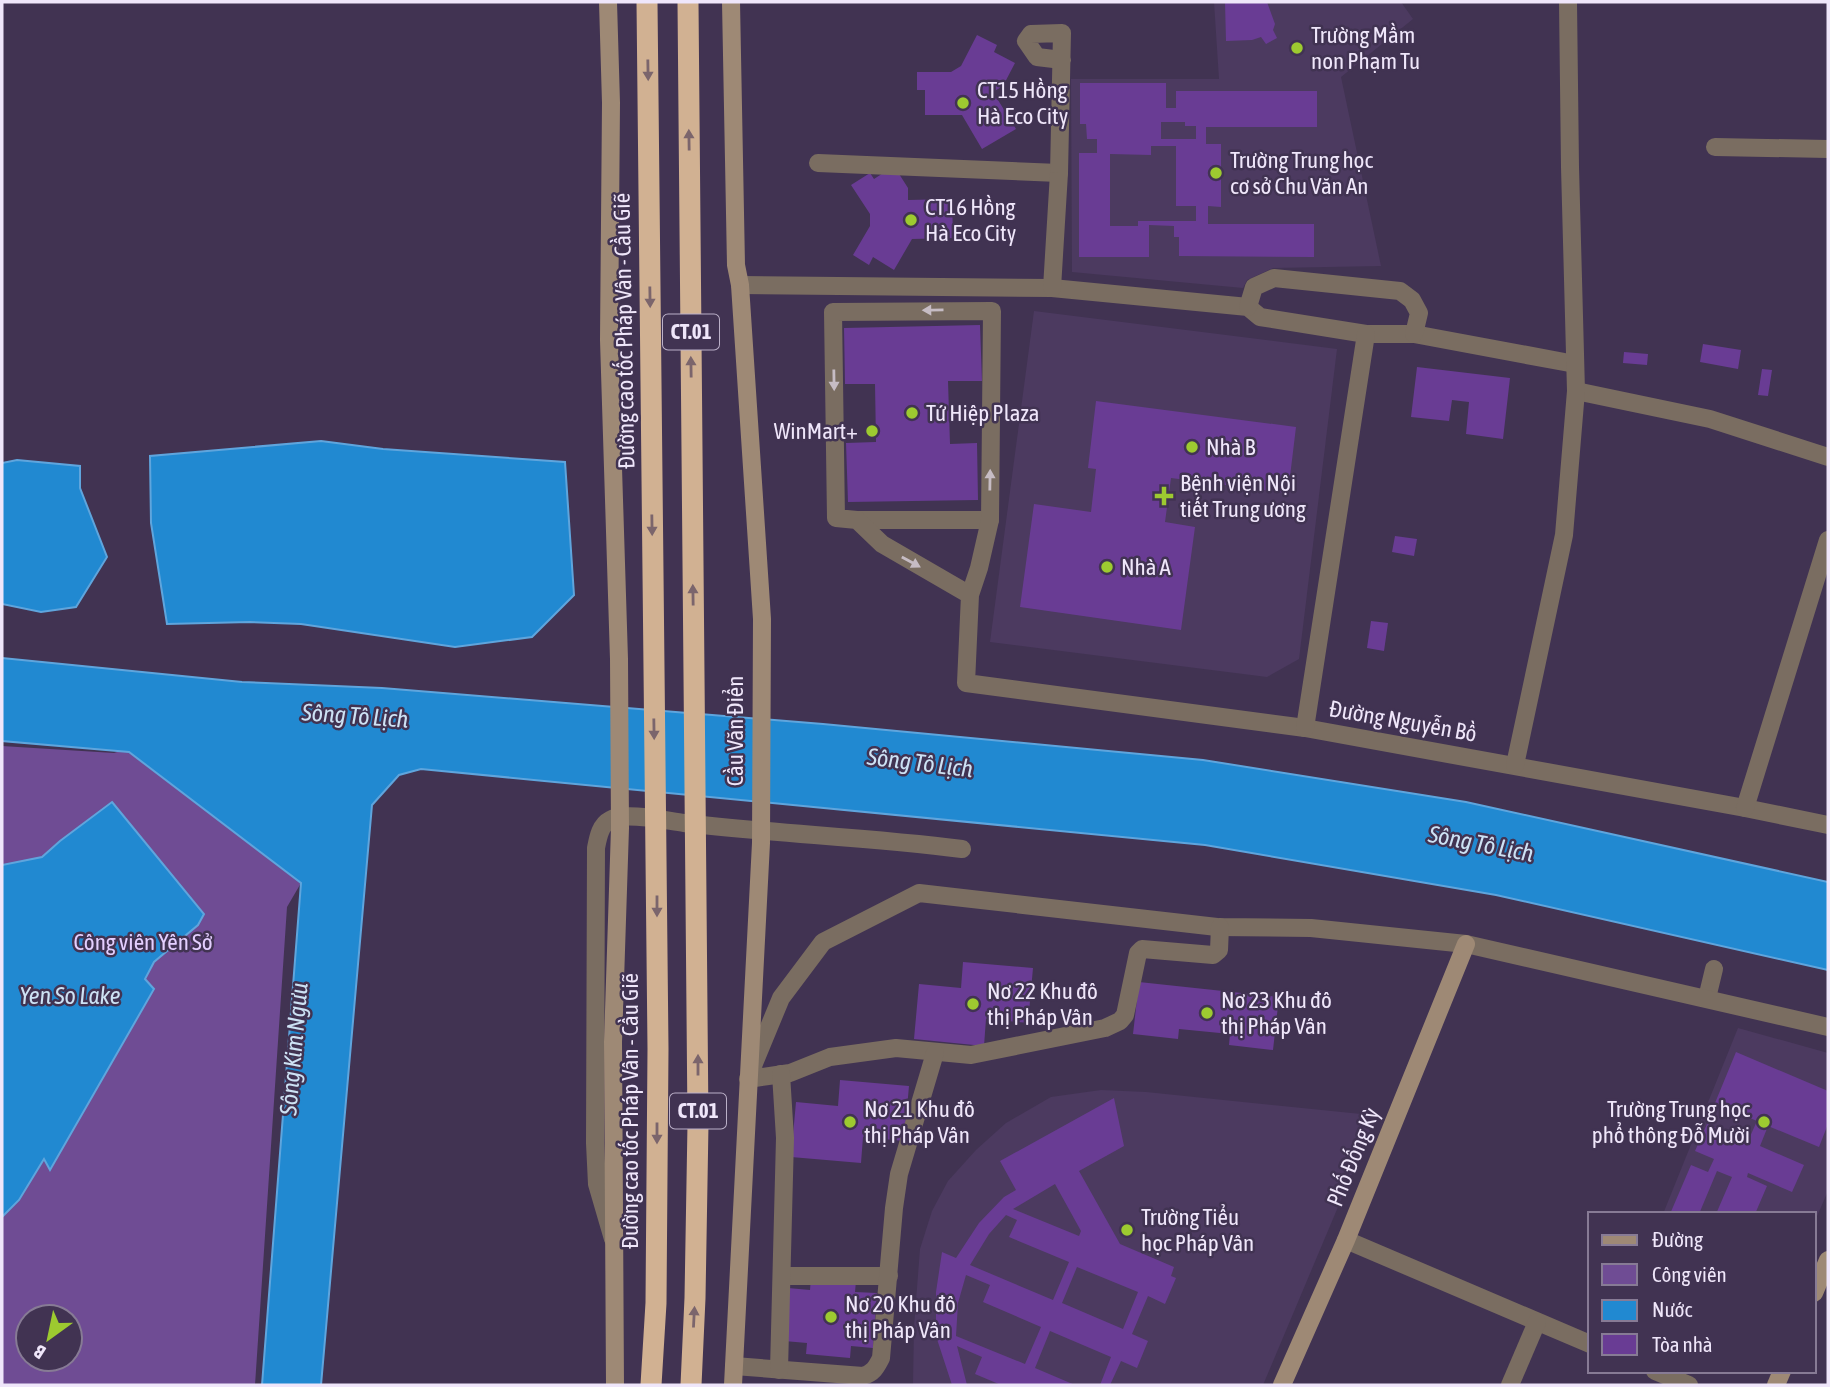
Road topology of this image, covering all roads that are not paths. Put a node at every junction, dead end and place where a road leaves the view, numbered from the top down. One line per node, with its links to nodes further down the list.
1 (608, 2): 36 (street)
2 (647, 2): 48 (highway, Đường cao tốc Pháp Vân - Cầu Giẽ / CT.01, one-way to 48)
3 (688, 2): 49 (highway, Cầu Văn Điển / CT.01, one-way to 3)
4 (732, 2): 11 (street, Cầu Văn Điển)
5 (1568, 2): 16 (street)
6 (1062, 60): 10 (street)
7 (1715, 147): 8 (street)
8 (1828, 149)
9 (818, 163): 10 (street)
10 (1059, 173): 12 (street)
11 (740, 285): 12 (street); 35 (street, Cầu Văn Điển)
12 (1052, 288): 13 (street)
13 (1248, 307): 14 (street); 15 (street)
14 (1366, 334): 15 (street); 23 (street)
15 (1414, 334): 16 (street)
16 (1575, 364): 17 (street)
17 (1576, 391): 18 (street); 24 (street)
18 (1828, 457)
19 (857, 520): 20 (street); 20 (street, one-way to 19); 22 (street, one-way to 22)
20 (990, 520): 22 (street)
21 (1828, 540): 25 (street)
22 (970, 595): 23 (street, Đường Nguyễn Bồ)
23 (1305, 728): 24 (street, Đường Nguyễn Bồ)
24 (1514, 765): 25 (street, Đường Nguyễn Bồ)
25 (1745, 808): 26 (street, Đường Nguyễn Bồ)
26 (1828, 825)
27 (962, 849): 36 (street)
28 (1220, 927): 29 (street); 33 (street); 35 (street)
29 (1466, 944): 31 (street); 37 (street, Phố Đống Kỳ)
30 (1714, 969): 31 (street)
31 (1707, 998): 32 (street)
32 (1828, 1027)
33 (935, 1053): 34 (street); 40 (street)
34 (781, 1074): 35 (street); 39 (street)
35 (748, 1079): 44 (street, Cầu Văn Điển)
36 (613, 1239): 47 (street)
37 (1346, 1240): 42 (street); 51 (street, Phố Đống Kỳ)
38 (1828, 1260): 41 (street)
39 (783, 1276): 40 (street); 45 (street)
40 (889, 1276): 45 (street)
41 (1816, 1288)
42 (1537, 1322): 43 (street); 52 (street)
43 (1588, 1343)
44 (734, 1366): 45 (street); 50 (street, Cầu Văn Điển)
45 (779, 1370)
46 (1660, 1373): 53 (street)
47 (615, 1385)
48 (651, 1385)
49 (691, 1385)
50 (733, 1385)
51 (1282, 1385)
52 (1510, 1385)
53 (1689, 1385)

